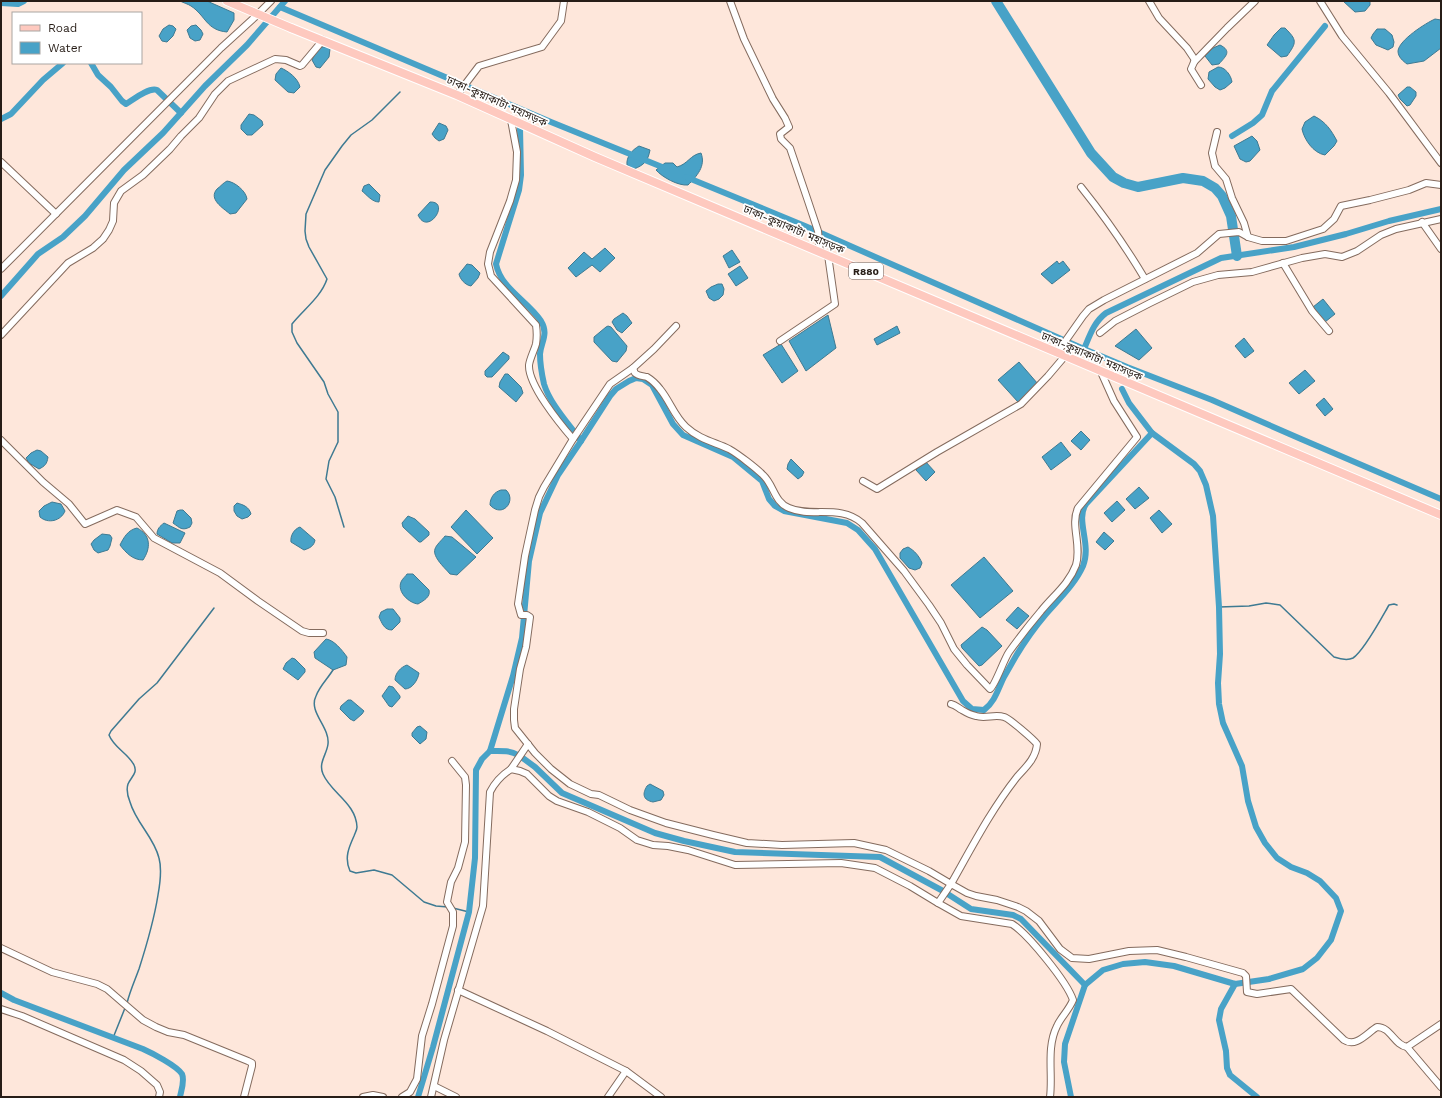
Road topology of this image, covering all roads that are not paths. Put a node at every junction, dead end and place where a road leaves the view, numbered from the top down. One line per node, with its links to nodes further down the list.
1 (227, 1): 8 (main road, ঢাকা-কুয়াকাটা মহাসড়ক / R880, bridge)
2 (271, 1): 18 (street)
3 (564, 1): 11 (street)
4 (730, 1): 23 (street)
5 (1149, 1): 9 (street)
6 (1255, 1): 9 (street)
7 (1320, 1): 15 (street)
8 (323, 40): 11 (main road, ঢাকা-কুয়াকাটা মহাসড়ক / R880); 30 (street)
9 (1194, 62): 10 (street)
10 (1201, 85)
11 (457, 95): 12 (main road, ঢাকা-কুয়াকাটা মহাসড়ক / R880)
12 (512, 120): 23 (main road, ঢাকা-কুয়াকাটা মহাসড়ক / R880); 35 (street)
13 (1217, 132): 21 (street)
14 (1, 162): 18 (street)
15 (1441, 163)
16 (1441, 185): 21 (street)
17 (1081, 187): 26 (street)
18 (56, 214): 25 (street)
19 (1441, 218): 20 (street)
20 (1422, 222): 22 (street); 24 (street)
21 (1248, 237): 26 (street)
22 (1441, 249)
23 (824, 254): 31 (street); 32 (main road, ঢাকা-কুয়াকাটা মহাসড়ক / R880)
24 (1283, 263): 28 (street); 29 (street)
25 (1, 269)
26 (1145, 279): 32 (street)
27 (676, 326): 33 (street)
28 (1330, 331)
29 (1100, 334)
30 (1, 336)
31 (780, 342)
32 (1061, 354): 34 (main road, ঢাকা-কুয়াকাটা মহাসড়ক / R880); 37 (street)
33 (633, 368): 34 (street); 35 (street)
34 (1101, 372): 38 (main road, ঢাকা-কুয়াকাটা মহাসড়ক / R880)
35 (573, 439): 41 (street)
36 (1, 440): 39 (street)
37 (863, 481)
38 (1441, 515)
39 (323, 632)
40 (951, 704): 44 (street)
41 (528, 744): 43 (street); 44 (street)
42 (452, 761): 58 (street)
43 (511, 769): 45 (street); 47 (street)
44 (950, 886): 45 (street); 50 (street)
45 (938, 903): 63 (street)
46 (1, 948): 55 (street)
47 (458, 990): 51 (street); 52 (street)
48 (1, 1009): 54 (street)
49 (1441, 1024): 50 (street)
50 (1407, 1047): 53 (street)
51 (626, 1071): 61 (street); 62 (street)
52 (434, 1086): 59 (street); 60 (street)
53 (1441, 1087)
54 (159, 1097)
55 (244, 1097)
56 (363, 1097): 57 (street)
57 (383, 1097)
58 (402, 1097)
59 (431, 1097)
60 (456, 1097)
61 (608, 1097)
62 (661, 1097)
63 (1050, 1097)

